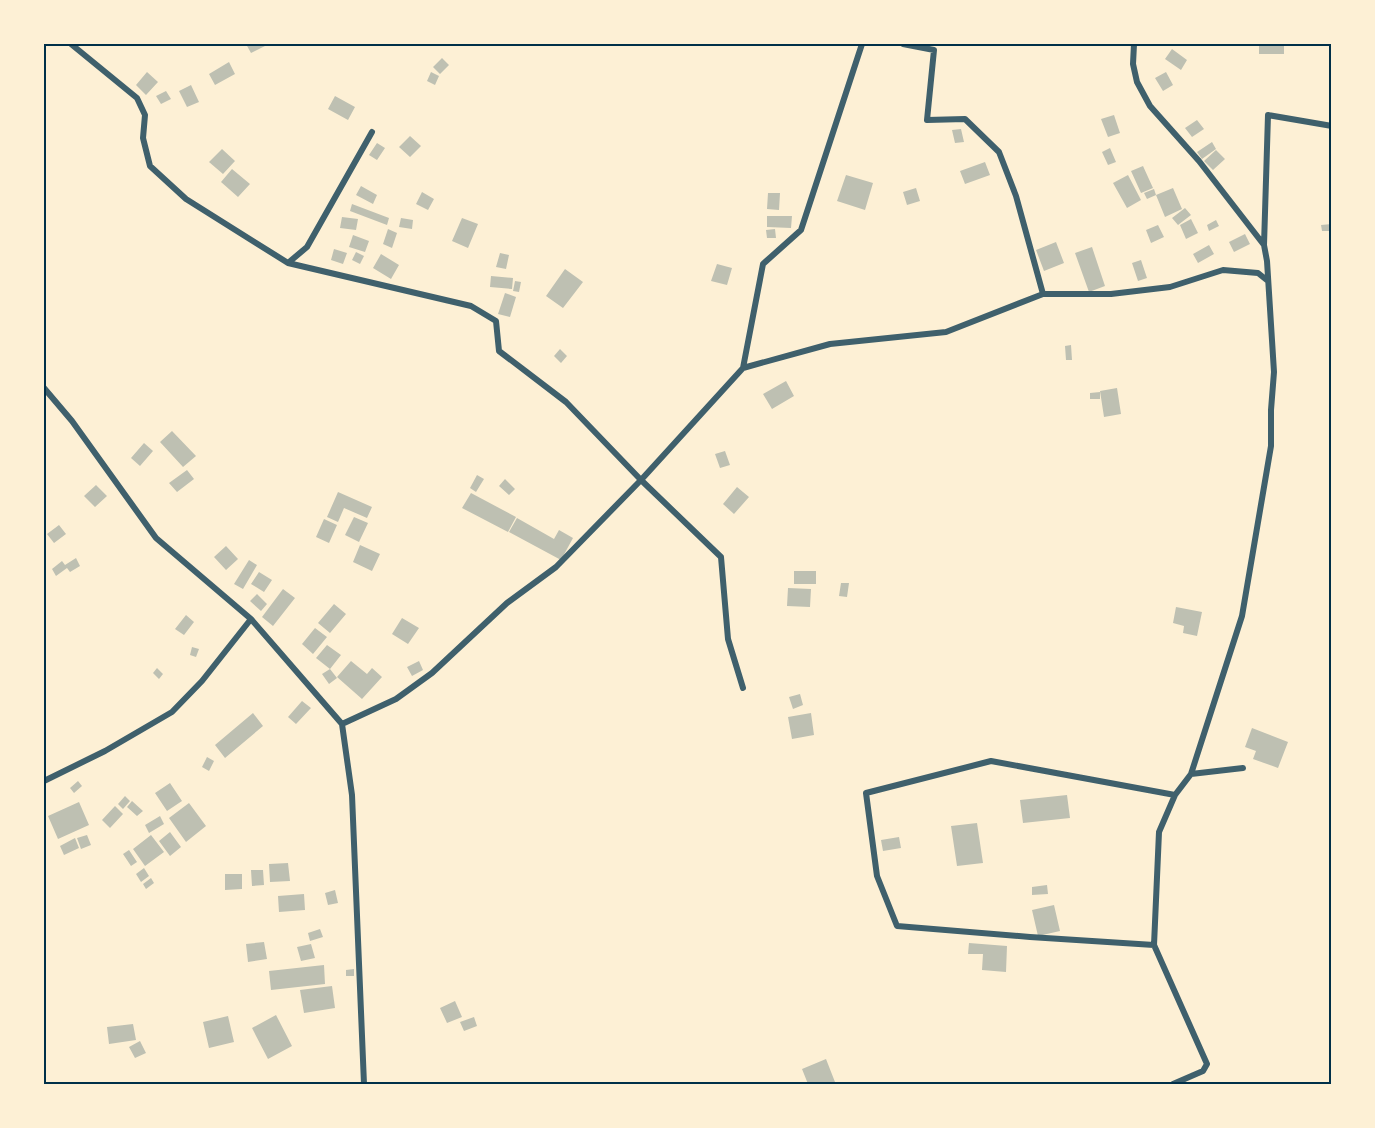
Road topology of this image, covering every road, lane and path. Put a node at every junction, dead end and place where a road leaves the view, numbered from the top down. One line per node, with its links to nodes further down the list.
1 (71, 44): 8 (street)
2 (862, 44): 11 (street)
3 (903, 44): 10 (street)
4 (1134, 44): 7 (street)
5 (1332, 126): 7 (street)
6 (372, 132): 8 (street)
7 (1264, 245): 9 (street)
8 (288, 263): 13 (street)
9 (1268, 282): 10 (street); 18 (street)
10 (1043, 294): 11 (street)
11 (743, 368): 13 (street)
12 (44, 388): 14 (street)
13 (641, 480): 15 (street); 16 (street)
14 (251, 619): 16 (street); 19 (street)
15 (742, 688)
16 (342, 724): 22 (street)
17 (1243, 768): 18 (street)
18 (1191, 774): 20 (street)
19 (44, 781)
20 (1175, 795): 21 (street); 21 (street)
21 (1155, 945): 23 (street)
22 (364, 1084)
23 (1173, 1084)

